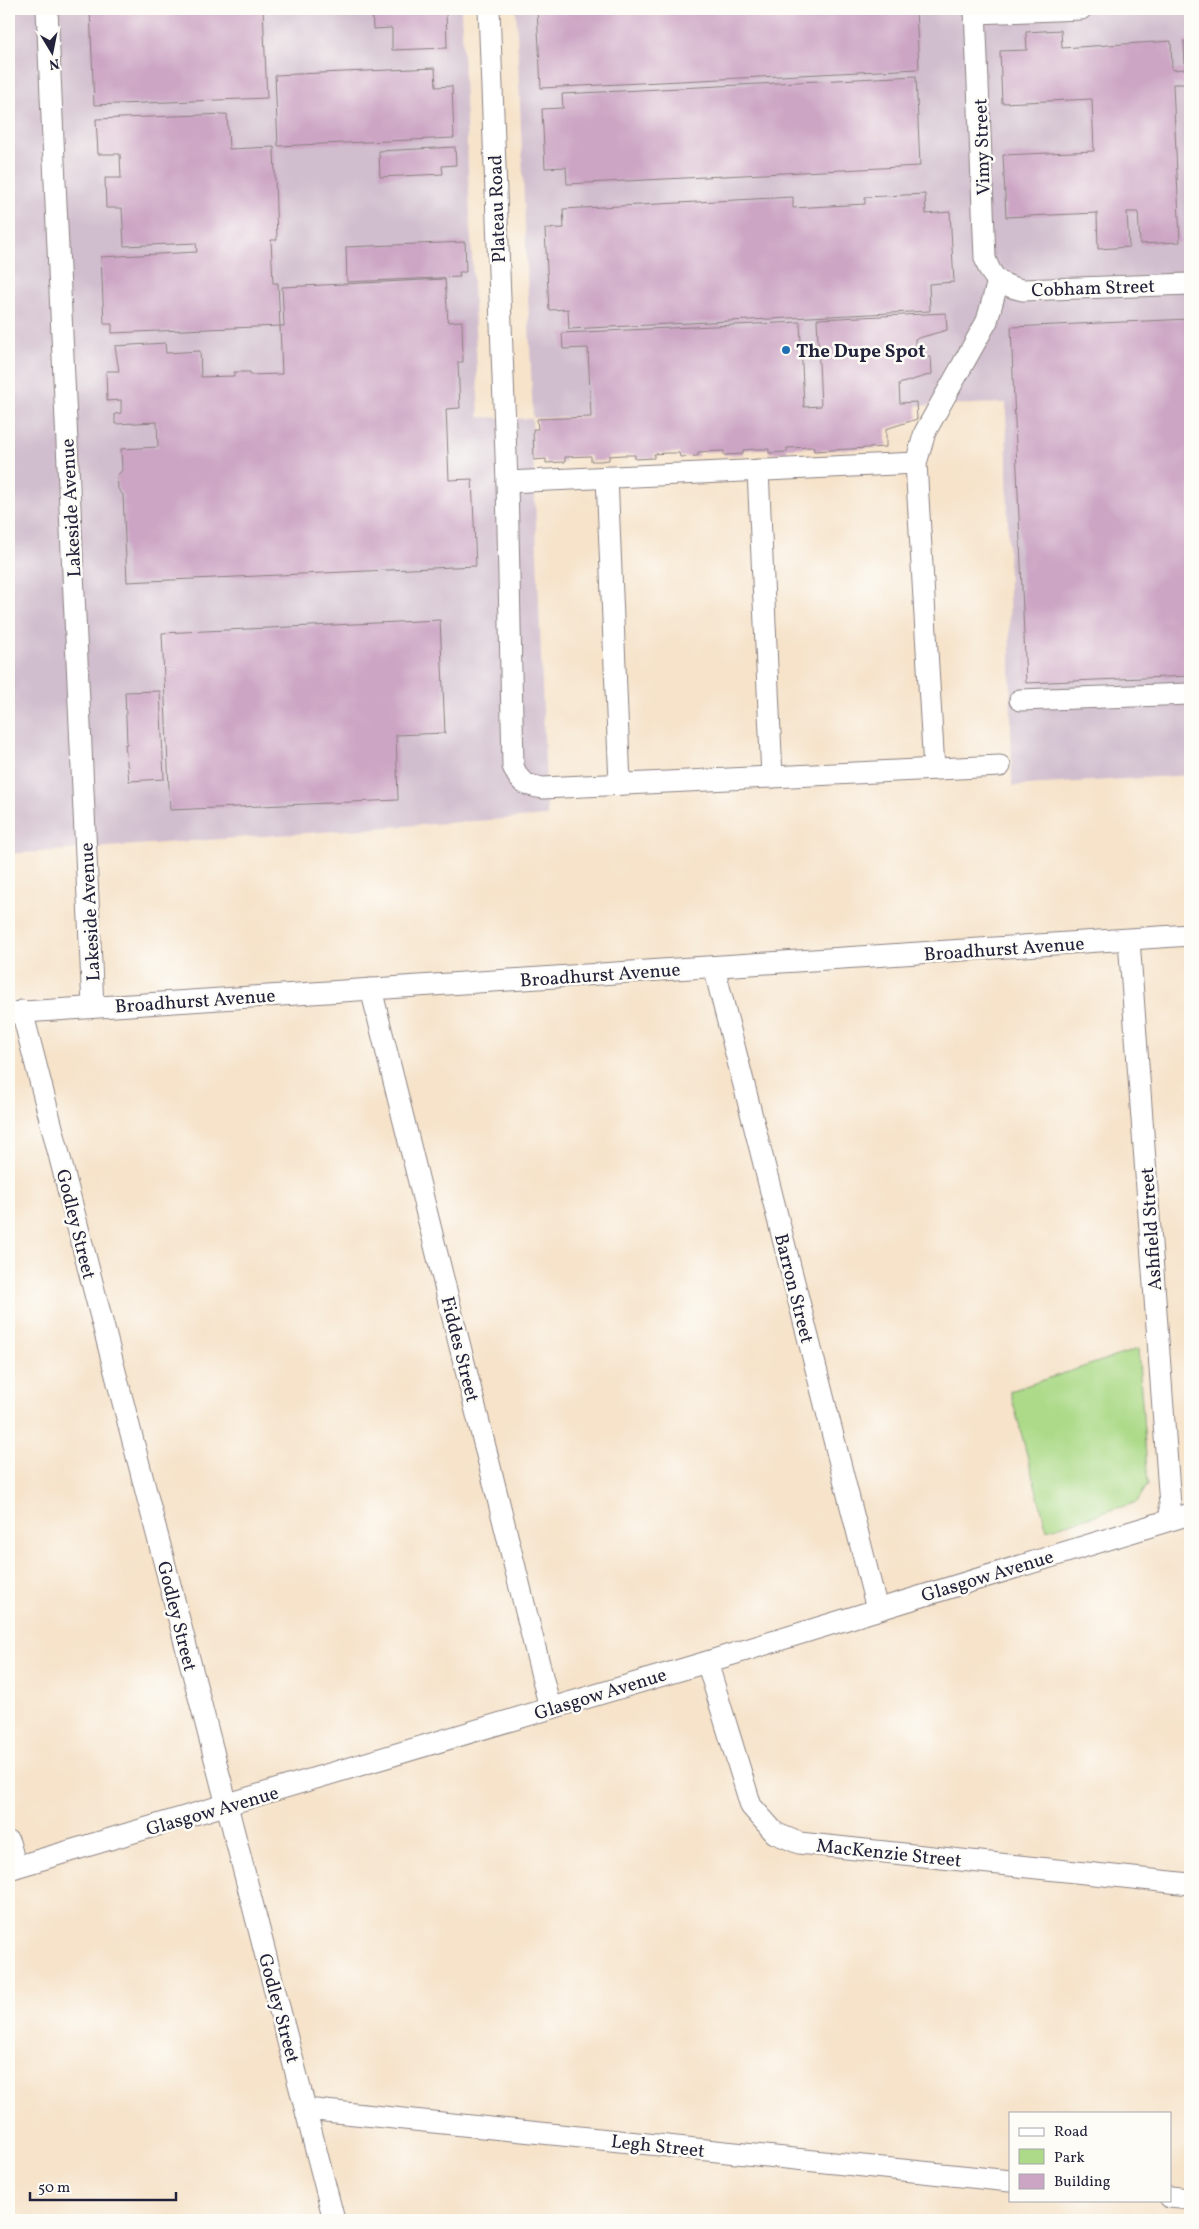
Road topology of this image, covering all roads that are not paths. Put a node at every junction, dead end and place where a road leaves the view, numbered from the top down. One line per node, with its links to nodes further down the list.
1 (47, 9): 21 (street, Lakeside Avenue)
2 (489, 9): 10 (street, Plateau Road)
3 (1082, 9): 4 (street)
4 (975, 11): 5 (street, Vimy Street)
5 (998, 281): 6 (street, Cobham Street); 7 (street)
6 (1190, 284)
7 (916, 463): 8 (street); 14 (street)
8 (758, 470): 9 (street); 15 (street)
9 (606, 477): 10 (street); 16 (street)
10 (506, 482): 16 (street, Plateau Road)
11 (1190, 694): 12 (street)
12 (1020, 700)
13 (1000, 766): 14 (street, Plateau Road)
14 (934, 769): 15 (street, Plateau Road)
15 (772, 777): 16 (street, Plateau Road)
16 (620, 784)
17 (1190, 935): 18 (street, Broadhurst Avenue)
18 (1129, 940): 19 (street, Broadhurst Avenue); 23 (street, Ashfield Street)
19 (714, 966): 20 (street, Broadhurst Avenue); 24 (street, Barron Street)
20 (371, 989): 21 (street, Broadhurst Avenue); 26 (street, Fiddes Street)
21 (93, 1007): 22 (street, Broadhurst Avenue)
22 (16, 1012): 27 (street, Godley Street)
23 (1181, 1516): 24 (street, Glasgow Avenue)
24 (877, 1608): 25 (street, Glasgow Avenue)
25 (707, 1662): 26 (street, Glasgow Avenue); 30 (street, MacKenzie Street)
26 (550, 1708): 27 (street, Glasgow Avenue)
27 (226, 1806): 29 (street, Glasgow Avenue); 31 (street, Godley Street)
28 (9, 1842): 29 (street)
29 (12, 1868)
30 (1190, 1884)
31 (306, 2109): 32 (street, Legh Street); 35 (street, Godley Street)
32 (1009, 2180)
33 (1172, 2197): 34 (street)
34 (1190, 2199)
35 (334, 2220)

